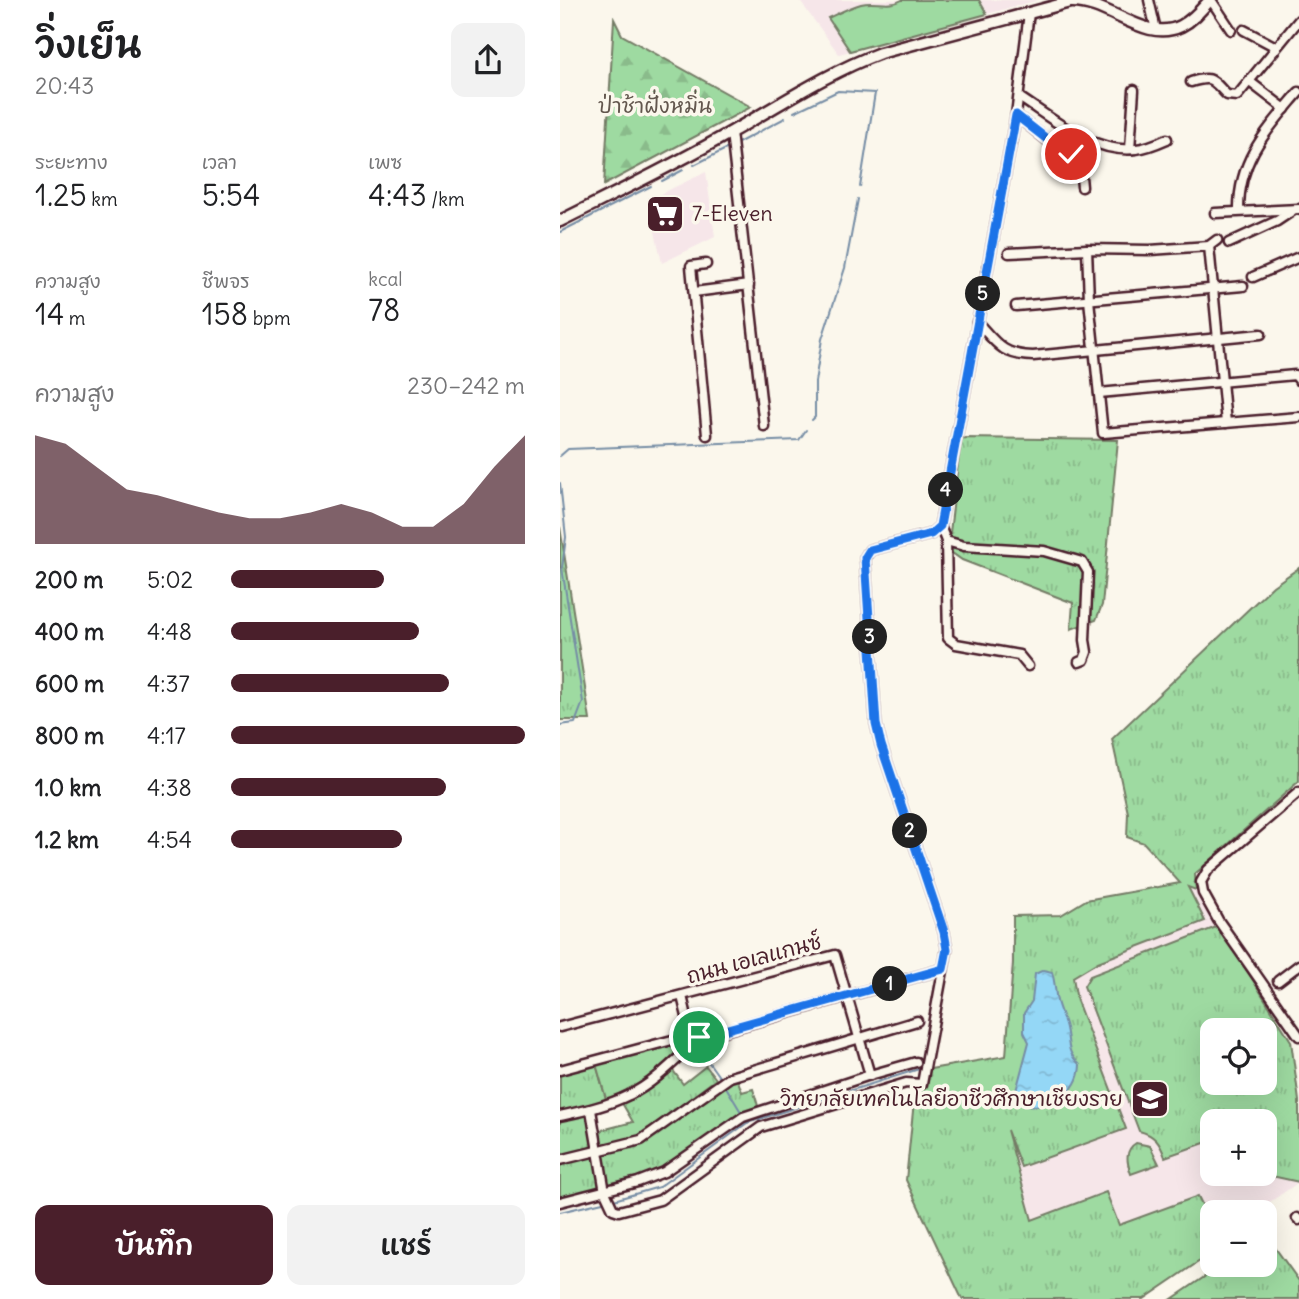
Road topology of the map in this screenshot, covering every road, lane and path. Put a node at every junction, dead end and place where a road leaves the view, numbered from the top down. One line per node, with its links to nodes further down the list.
1 (1149, 0): 7 (street)
2 (1210, 0): 7 (street); 8 (street)
3 (1070, 1): 4 (street); 7 (street)
4 (1058, 2): 5 (street)
5 (1029, 13): 15 (street); 18 (street)
6 (1299, 20): 10 (street)
7 (1156, 30)
8 (1231, 30)
9 (1244, 30): 10 (street)
10 (1276, 47): 12 (street)
11 (1191, 82): 12 (street)
12 (1250, 82): 16 (street)
13 (1134, 90): 20 (street)
14 (1299, 92): 16 (street)
15 (1019, 97): 17 (street); 20 (street)
16 (1285, 109): 23 (street)
17 (1016, 115): 21 (street); 40 (street)
18 (731, 132): 25 (street); 34 (street)
19 (1167, 139): 20 (street)
20 (1130, 149)
21 (1082, 187)
22 (1295, 210): 23 (street); 27 (street)
23 (1239, 211): 24 (street)
24 (1215, 213)
25 (560, 220)
26 (1217, 240): 28 (street)
27 (1229, 243)
28 (1209, 246): 29 (street); 36 (street)
29 (1087, 250): 30 (street); 38 (street)
30 (1009, 253)
31 (1299, 257): 33 (street)
32 (706, 264): 37 (street)
33 (1253, 277)
34 (749, 285): 37 (street); 49 (street)
35 (1243, 286): 36 (street)
36 (1213, 289): 38 (street); 42 (street)
37 (694, 292): 50 (street)
38 (1089, 300): 39 (street); 43 (street)
39 (1016, 306)
40 (977, 323): 43 (street); 51 (street)
41 (1261, 334): 42 (street)
42 (1218, 338): 43 (street); 45 (street)
43 (1094, 349): 46 (street)
44 (1299, 380): 45 (street)
45 (1222, 381): 46 (street); 48 (street)
46 (1099, 393): 48 (street)
47 (1299, 417): 48 (street)
48 (1226, 422)
49 (764, 426)
50 (707, 435)
51 (940, 526): 52 (street); 57 (street)
52 (946, 541): 53 (street); 54 (street)
53 (1079, 662)
54 (1028, 666)
55 (1299, 792): 63 (street)
56 (1299, 965): 58 (street)
57 (943, 969): 60 (street); 73 (street)
58 (1278, 981)
59 (682, 996): 60 (street, ถนน เอเลแกนซ์); 62 (street, ถนน เอเลแกนซ์); 64 (street, ถนน เอเลแกนซ์)
60 (849, 996): 64 (street); 65 (street, ถนน เอเลแกนซ์)
61 (917, 1021): 65 (street)
62 (560, 1027)
63 (1299, 1036)
64 (691, 1037): 67 (street); 69 (street)
65 (860, 1037): 68 (street, ถนน เอเลแกนซ์); 71 (street)
66 (916, 1062): 68 (street)
67 (560, 1070)
68 (870, 1075): 73 (street)
69 (591, 1110): 70 (street); 71 (street)
70 (560, 1116)
71 (597, 1151): 72 (street); 73 (street)
72 (560, 1160)
73 (605, 1192): 74 (street)
74 (560, 1202)

